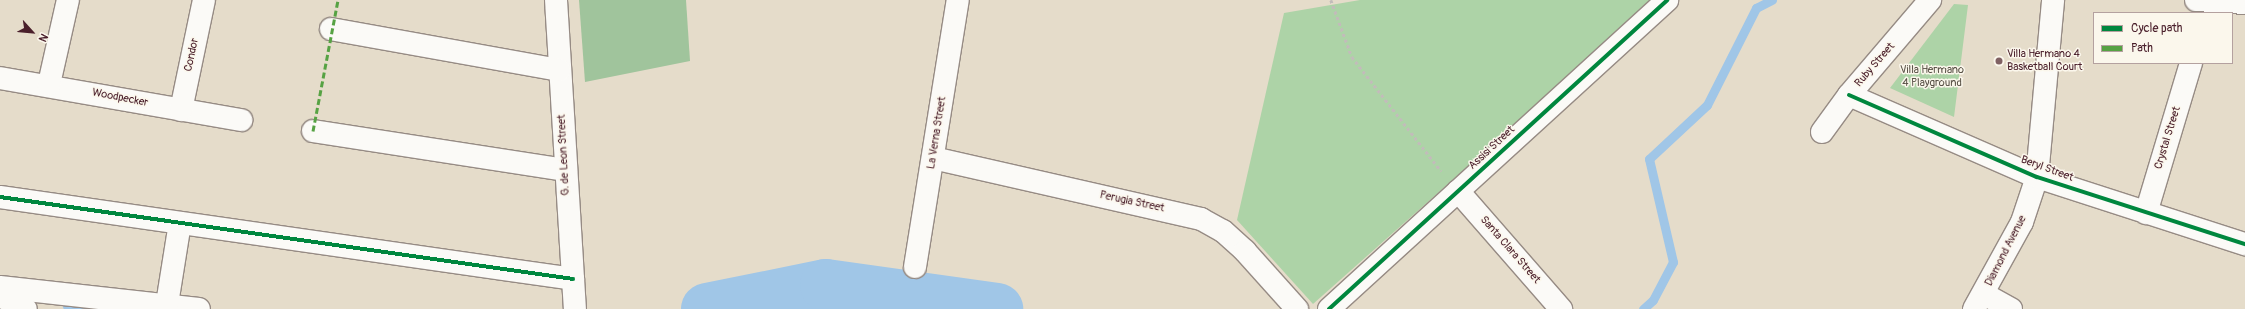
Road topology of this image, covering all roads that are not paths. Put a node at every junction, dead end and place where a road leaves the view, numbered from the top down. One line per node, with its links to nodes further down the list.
1 (68, 0): 14 (street)
2 (204, 0): 16 (street, Condor)
3 (556, 0): 12 (street, G. de Leon Street)
4 (958, 0): 20 (street, La Verna Street)
5 (1667, 0): 23 (street, Assisi Street)
6 (1930, 0): 15 (street, Ruby Street)
7 (2053, 0): 22 (street, Diamond Avenue)
8 (2245, 3): 9 (street)
9 (2204, 5)
10 (331, 29): 12 (street)
11 (2191, 64): 25 (street, Crystal Street)
12 (559, 70): 21 (street, G. de Leon Street)
13 (0, 78): 14 (street, Woodpecker)
14 (49, 84): 16 (street, Woodpecker)
15 (1849, 95): 19 (street, Ruby Street); 22 (street, Beryl Street)
16 (181, 110): 17 (street, Woodpecker)
17 (241, 120)
18 (313, 131): 21 (street)
19 (1822, 132)
20 (933, 158): 28 (street, La Verna Street); 37 (street, Perugia Street)
21 (565, 170): 29 (street, G. de Leon Street)
22 (2037, 177): 25 (street, Beryl Street); 32 (street, Diamond Avenue)
23 (1458, 191): 38 (street, Assisi Street); 39 (street, Santa Clara Street)
24 (0, 197): 26 (street)
25 (2146, 212): 27 (street, Beryl Street)
26 (180, 223): 29 (street); 33 (street)
27 (2245, 244)
28 (915, 267)
29 (573, 279): 36 (street, G. de Leon Street)
30 (0, 287): 33 (street)
31 (0, 296): 34 (street)
32 (1979, 302): 40 (street)
33 (167, 304): 35 (street)
34 (26, 309)
35 (199, 309)
36 (575, 309)
37 (1297, 309)
38 (1330, 309)
39 (1561, 309)
40 (2011, 309)

